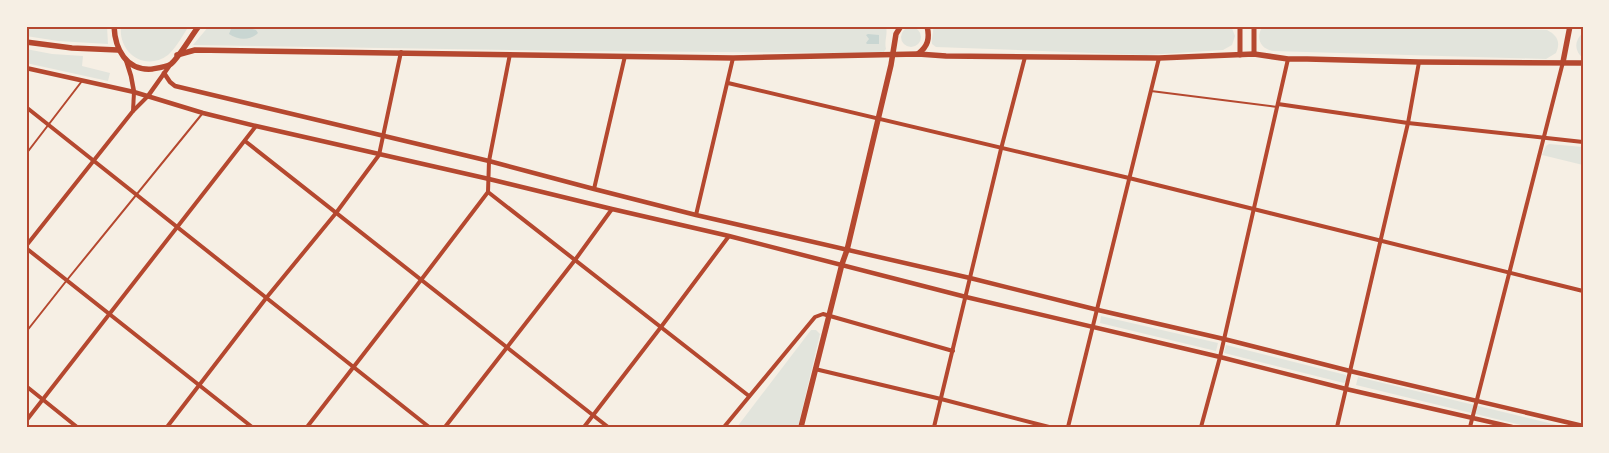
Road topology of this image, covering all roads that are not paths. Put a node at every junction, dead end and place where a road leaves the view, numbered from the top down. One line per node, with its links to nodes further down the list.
1 (114, 26): 9 (main road)
2 (199, 26): 14 (main road)
3 (901, 26): 15 (main road)
4 (927, 26): 12 (main road)
5 (1240, 26): 16 (main road)
6 (1254, 26): 13 (main road)
7 (1570, 26): 24 (main road)
8 (26, 42): 9 (main road)
9 (118, 50): 22 (main road)
10 (402, 52): 11 (main road); 14 (main road); 42 (street)
11 (510, 54): 17 (main road); 50 (street)
12 (918, 54): 15 (main road); 18 (main road)
13 (1254, 54): 16 (main road); 21 (main road)
14 (177, 55): 26 (main road)
15 (893, 55): 19 (main road); 38 (main road)
16 (1240, 55): 20 (main road)
17 (625, 56): 19 (main road); 53 (street)
18 (1025, 57): 20 (main road); 46 (street)
19 (734, 58): 30 (street)
20 (1159, 58): 31 (street)
21 (1288, 59): 23 (main road); 34 (street)
22 (126, 60): 26 (main road); 32 (street)
23 (1420, 62): 24 (main road); 39 (street)
24 (1563, 62): 25 (main road); 43 (street)
25 (1583, 62)
26 (170, 64): 28 (street)
27 (26, 68): 29 (street)
28 (164, 73): 33 (street); 42 (street)
29 (82, 81): 32 (street); 40 (lane)
30 (728, 83): 38 (street); 59 (street)
31 (1151, 90): 34 (lane); 51 (street)
32 (134, 92): 33 (street); 36 (street)
33 (148, 96): 36 (street); 37 (street)
34 (1277, 105): 39 (street); 57 (street)
35 (26, 107): 40 (street)
36 (132, 111): 49 (street)
37 (203, 113): 41 (street); 55 (lane)
38 (878, 118): 46 (street); 64 (main road)
39 (1408, 123): 43 (street); 62 (street)
40 (49, 125): 47 (lane); 49 (street)
41 (256, 126): 44 (street); 48 (street)
42 (383, 136): 48 (street); 50 (street)
43 (1544, 138): 45 (street); 67 (street)
44 (245, 141): 58 (street); 60 (street)
45 (1583, 142)
46 (1001, 149): 51 (street); 68 (street)
47 (26, 154)
48 (379, 154): 52 (street); 58 (street)
49 (93, 161): 55 (street); 63 (street)
50 (490, 161): 52 (street); 53 (street)
51 (1129, 178): 57 (street); 74 (street)
52 (489, 179): 54 (street); 56 (street)
53 (594, 189): 59 (street)
54 (488, 192): 65 (street); 70 (street)
55 (138, 194): 60 (street); 69 (lane)
56 (612, 209): 61 (street); 65 (street)
57 (1253, 210): 62 (street); 80 (street)
58 (336, 213): 70 (street); 72 (street)
59 (696, 215): 64 (street)
60 (178, 226): 72 (street); 75 (street)
61 (730, 236): 66 (street); 78 (street)
62 (1380, 241): 67 (street); 86 (street)
63 (26, 247): 69 (street)
64 (847, 250): 66 (main road); 68 (street)
65 (575, 260): 78 (street); 81 (street)
66 (842, 264): 73 (street); 76 (main road)
67 (1510, 272): 71 (street); 93 (street)
68 (970, 278): 73 (street); 74 (street)
69 (67, 280): 75 (street); 79 (lane)
70 (421, 280): 81 (street); 84 (street)
71 (1583, 291)
72 (267, 297): 84 (street); 87 (street)
73 (966, 297): 77 (street); 82 (street)
74 (1098, 310): 77 (street); 80 (street)
75 (110, 313): 87 (street); 91 (street)
76 (829, 316): 82 (street); 85 (main road); 90 (street)
77 (1093, 326): 83 (street); 110 (street)
78 (661, 327): 90 (street); 94 (street)
79 (26, 332)
80 (1224, 339): 83 (street); 86 (street)
81 (507, 347): 94 (street); 103 (street)
82 (953, 351): 92 (street)
83 (1220, 357): 89 (street); 111 (street)
84 (354, 367): 101 (street); 102 (street)
85 (815, 369): 92 (street); 107 (main road)
86 (1350, 371): 89 (street); 93 (street)
87 (199, 385): 99 (street); 100 (street)
88 (26, 386): 91 (street)
89 (1346, 389): 95 (street); 112 (street)
90 (749, 396): 106 (street)
91 (43, 399): 96 (street); 98 (street)
92 (941, 399): 108 (street); 109 (street)
93 (1477, 400): 95 (street); 97 (street)
94 (593, 415): 104 (street); 105 (street)
95 (1472, 417): 113 (street); 114 (street)
96 (26, 421)
97 (1583, 426)
98 (78, 427)
99 (167, 427)
100 (252, 427)
101 (306, 427)
102 (429, 427)
103 (445, 427)
104 (584, 427)
105 (608, 427)
106 (724, 427)
107 (801, 427)
108 (934, 427)
109 (1049, 427)
110 (1068, 427)
111 (1201, 427)
112 (1337, 427)
113 (1470, 427)
114 (1512, 427)

